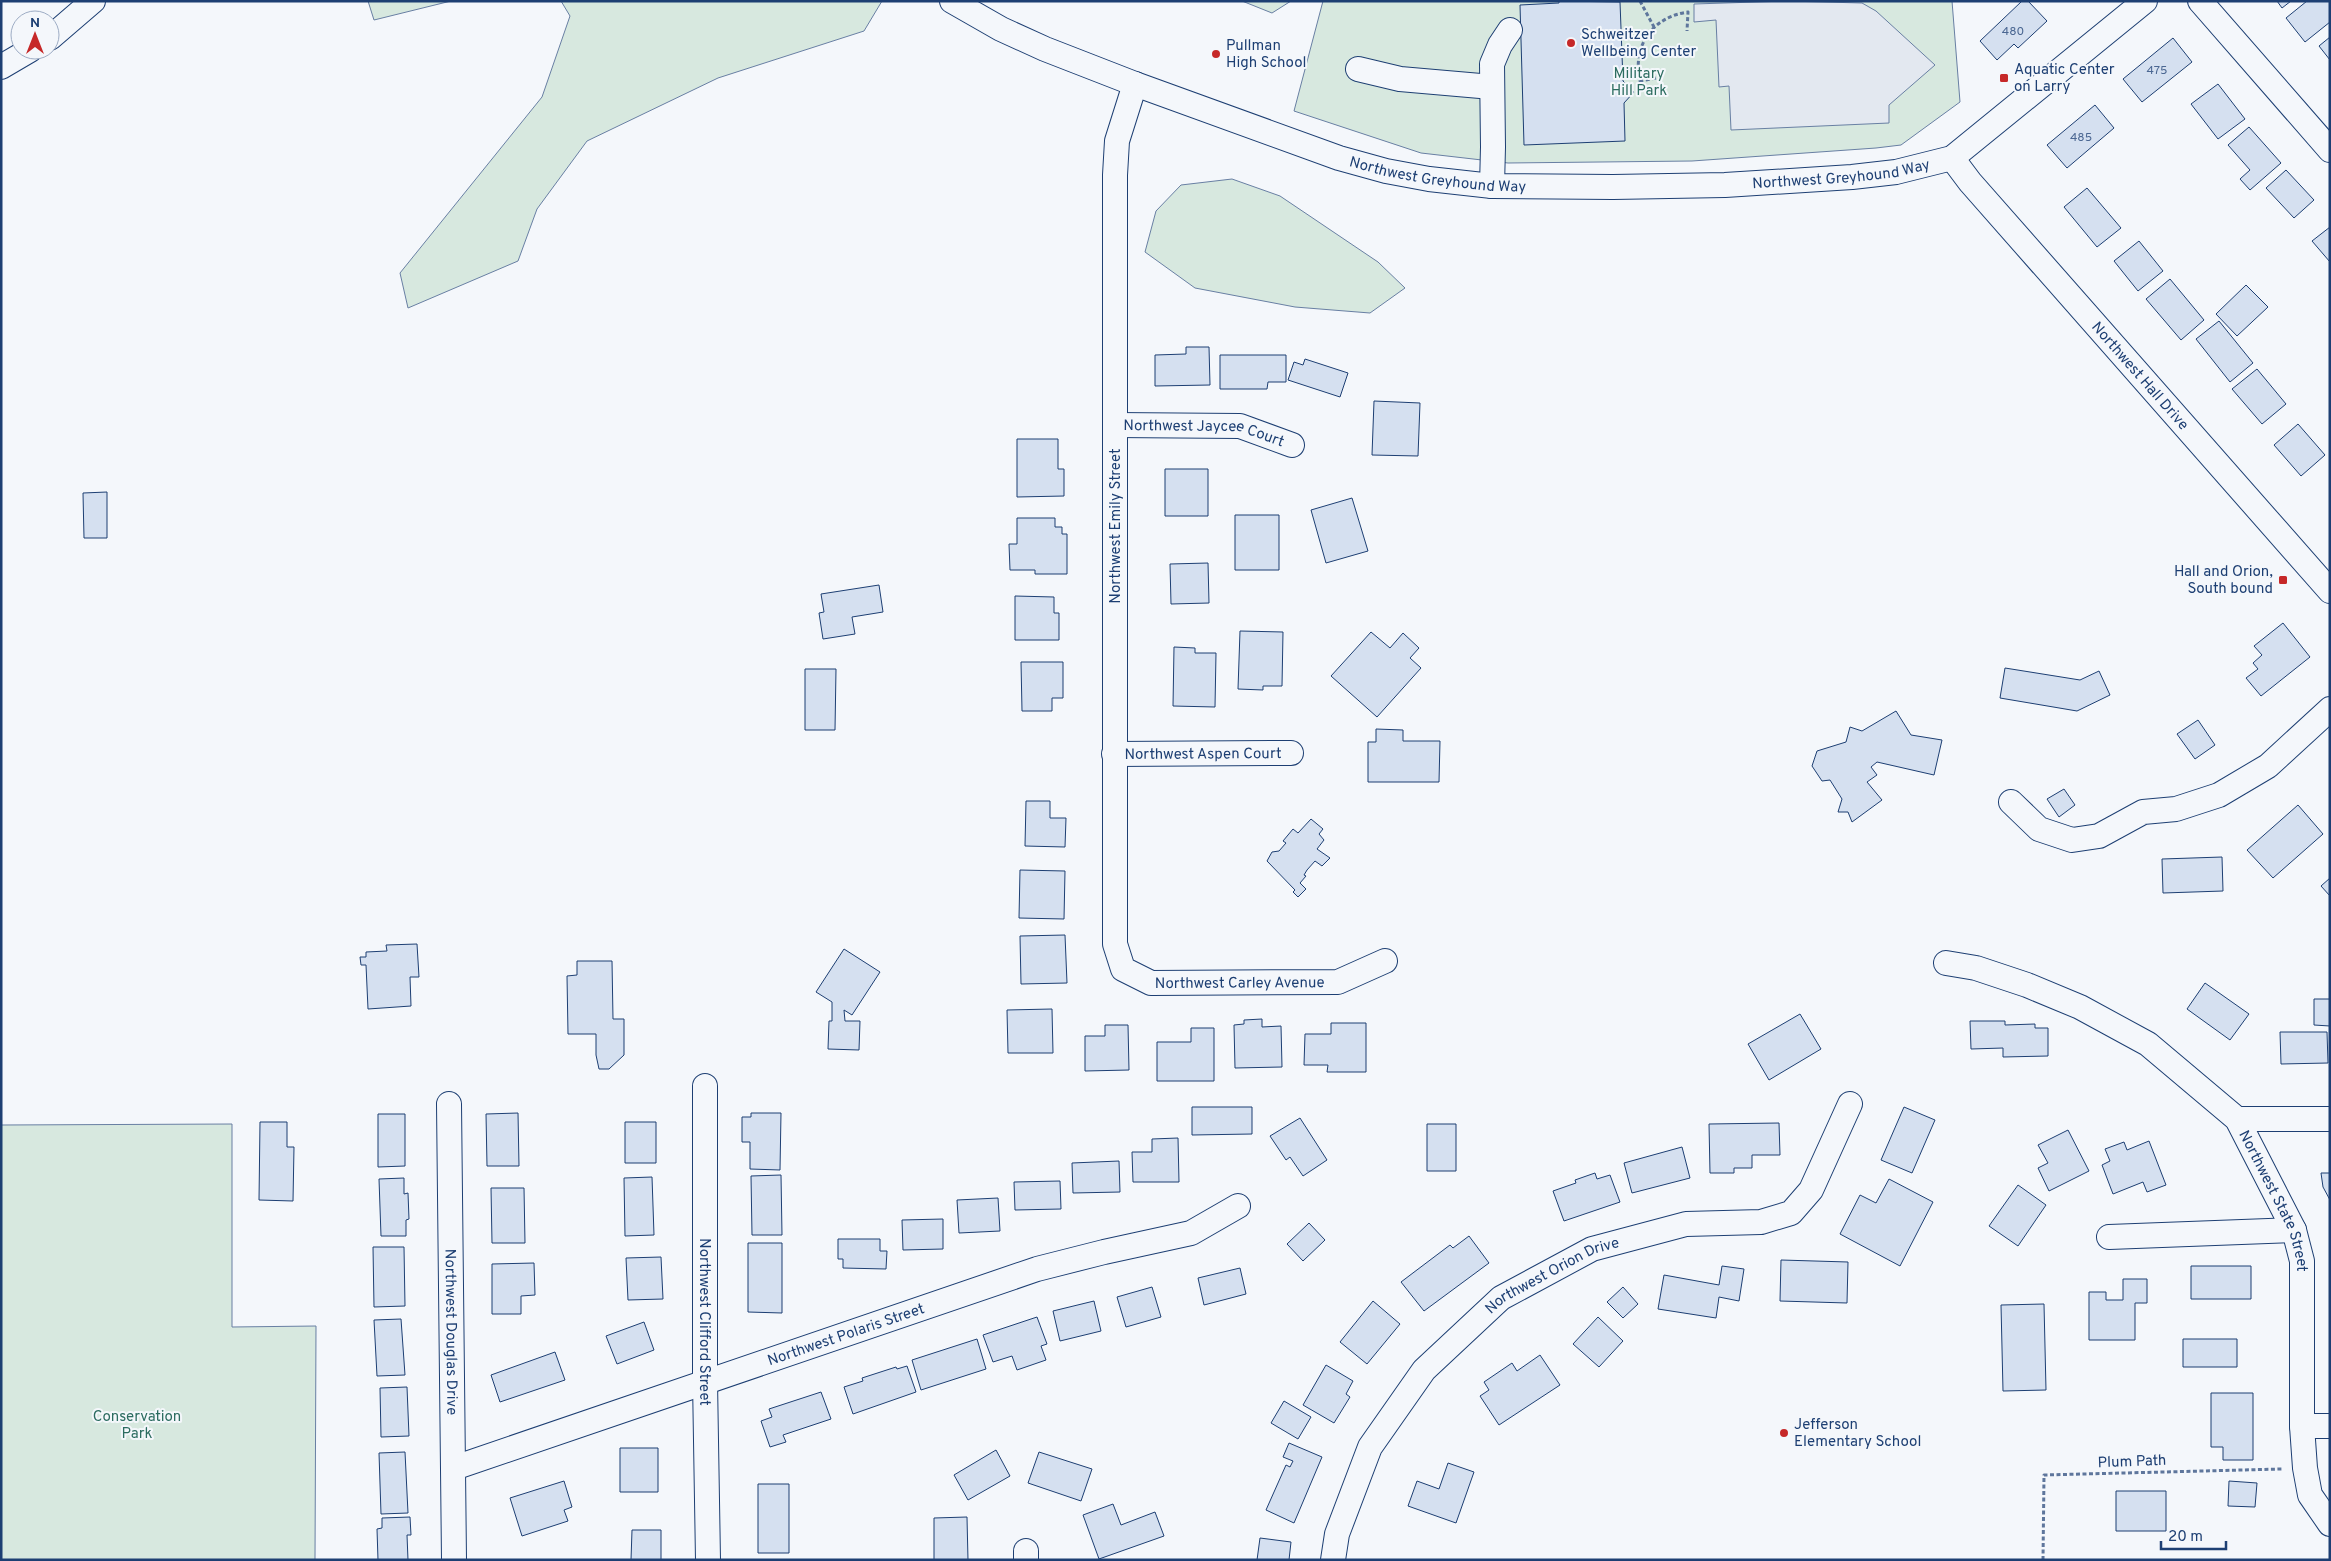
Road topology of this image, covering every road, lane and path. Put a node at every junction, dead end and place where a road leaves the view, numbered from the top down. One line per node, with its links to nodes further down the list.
1 (93, 1): 7 (street)
2 (952, 1): 14 (street, Northwest Greyhound Way)
3 (1640, 1): 6 (path)
4 (2145, 1): 17 (street)
5 (2200, 1): 16 (street)
6 (1654, 27): 9 (path); 13 (path)
7 (60, 29)
8 (1510, 30): 15 (street)
9 (1687, 31)
10 (13, 60): 11 (street)
11 (1, 67)
12 (1358, 69): 15 (street)
13 (1656, 78)
14 (1135, 84): 18 (street, Northwest Greyhound Way); 19 (street, Northwest Emily Street)
15 (1492, 86): 18 (street)
16 (2330, 150)
17 (1952, 158): 18 (street, Northwest Greyhound Way); 21 (street, Northwest Hall Drive)
18 (1492, 186)
19 (1116, 425): 20 (street, Northwest Jaycee Court); 24 (street, Northwest Emily Street)
20 (1292, 445)
21 (2330, 591)
22 (2330, 709): 25 (street)
23 (1291, 753): 24 (street, Northwest Aspen Court)
24 (1114, 754): 28 (street, Northwest Emily Street)
25 (2011, 802)
26 (1385, 961): 28 (street, Northwest Carley Avenue)
27 (1946, 963): 32 (street, Northwest State Street)
28 (1123, 970)
29 (705, 1086): 37 (street, Northwest Clifford Street)
30 (449, 1104): 40 (street, Northwest Douglas Drive)
31 (1850, 1104): 45 (street, Northwest Orion Drive)
32 (2237, 1119): 33 (street); 35 (street, Northwest State Street)
33 (2330, 1119)
34 (1238, 1206): 37 (street, Northwest Polaris Street)
35 (2294, 1230): 36 (street); 38 (street, Northwest State Street)
36 (2109, 1237)
37 (705, 1382): 40 (street, Northwest Polaris Street); 44 (street, Northwest Clifford Street)
38 (2302, 1426): 39 (street); 41 (street, Northwest State Street)
39 (2330, 1426)
40 (454, 1468): 43 (street, Northwest Douglas Drive)
41 (2305, 1468): 42 (street, Northwest State Street); 46 (path, Plum Path)
42 (2330, 1524)
43 (454, 1560)
44 (708, 1560)
45 (1333, 1560)
46 (2044, 1560)

